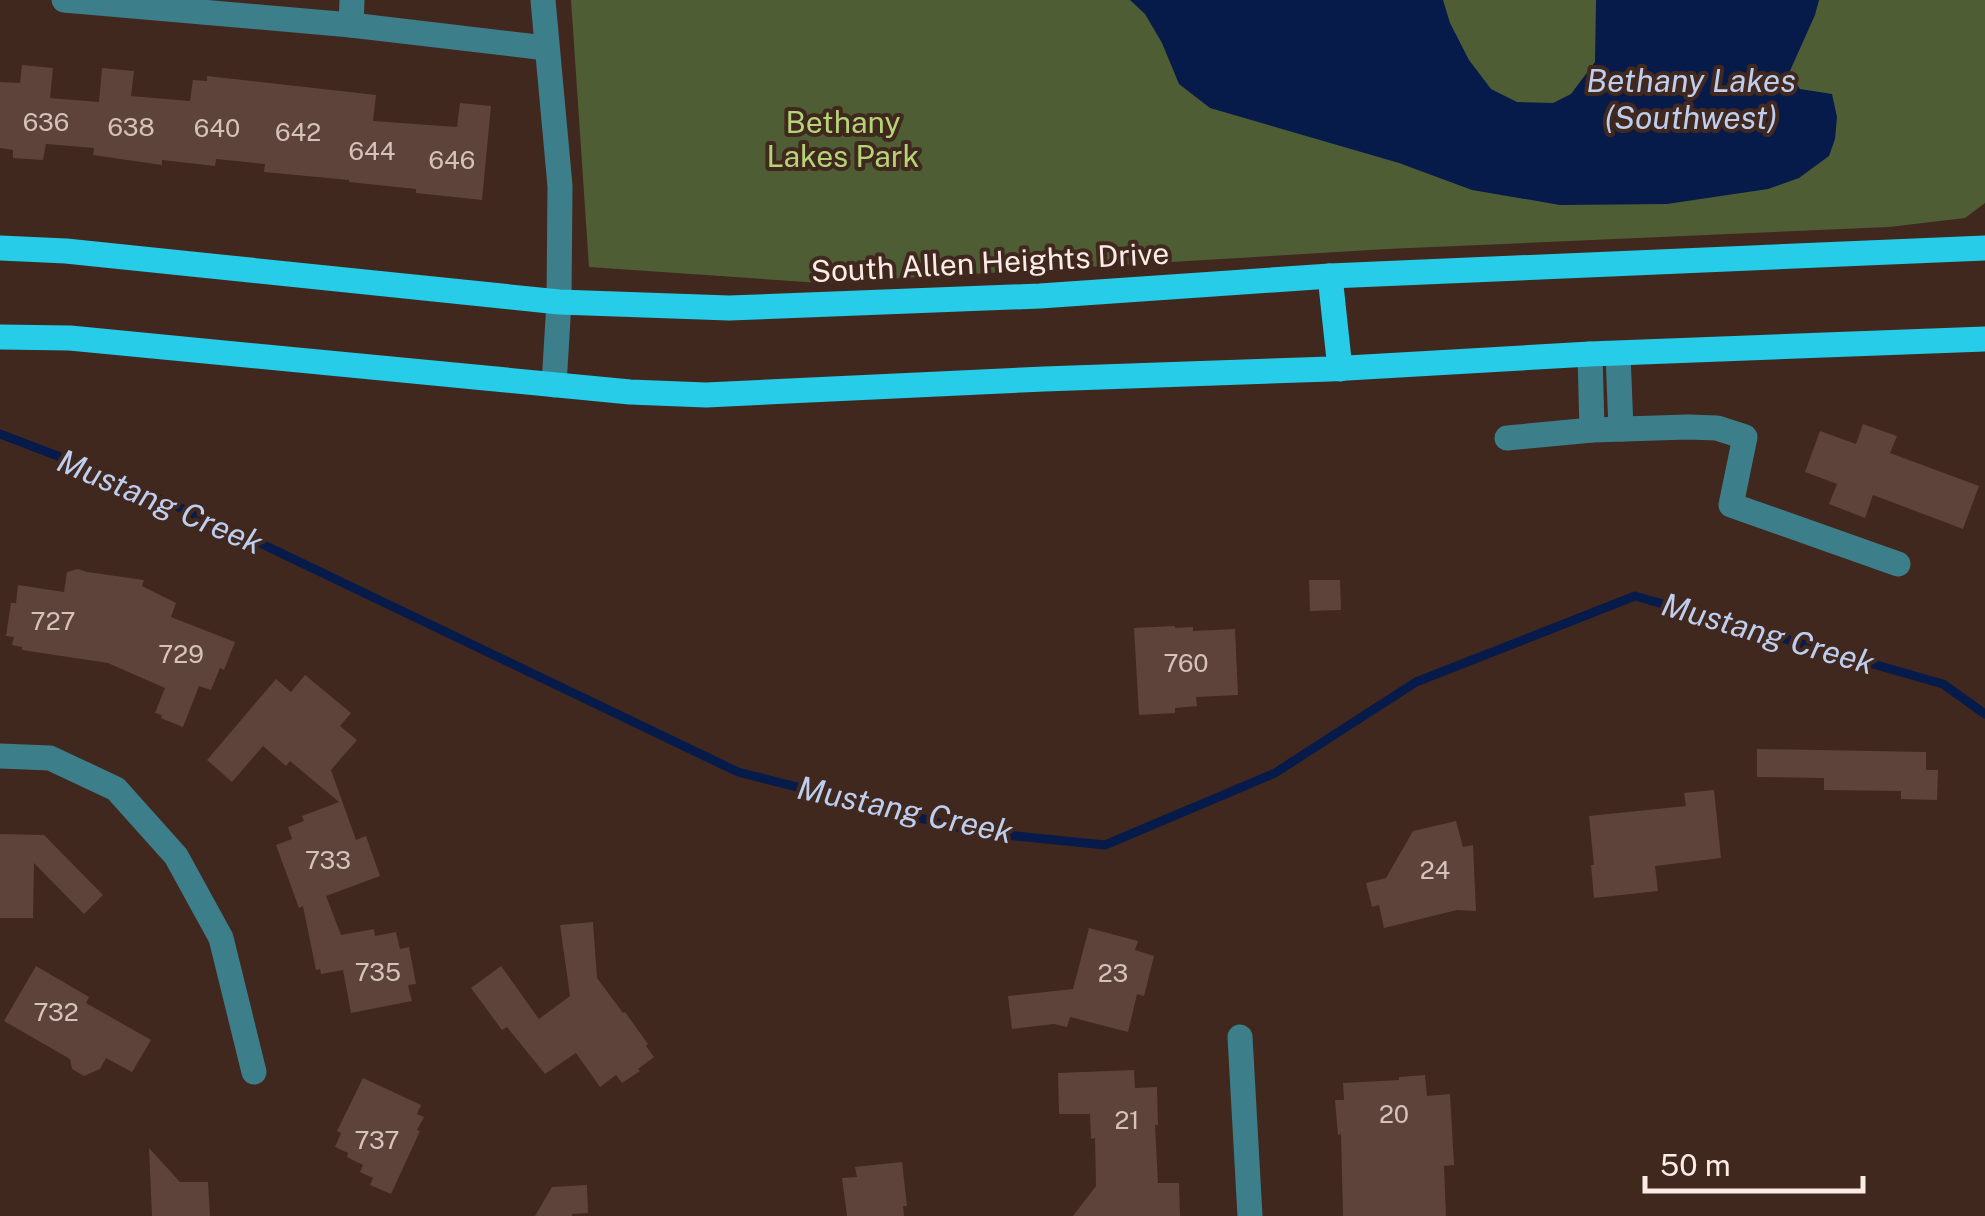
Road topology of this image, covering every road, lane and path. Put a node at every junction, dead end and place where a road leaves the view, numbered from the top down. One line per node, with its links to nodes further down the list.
1 (64, 0): 3 (street)
2 (543, 0): 5 (street)
3 (159, 5): 4 (street)
4 (351, 13): 5 (street)
5 (546, 48): 9 (street)
6 (0, 248): 9 (main road, South Allen Heights Drive)
7 (1985, 248): 8 (main road, South Allen Heights Drive)
8 (1330, 276): 9 (main road, South Allen Heights Drive); 14 (main road)
9 (559, 302): 15 (street)
10 (0, 337): 15 (main road)
11 (1985, 339): 13 (main road)
12 (1590, 354): 13 (main road); 14 (main road); 17 (street)
13 (1618, 354): 16 (street)
14 (1340, 368): 15 (main road)
15 (554, 384)
16 (1620, 429): 17 (street); 19 (street)
17 (1592, 430): 18 (street)
18 (1507, 438)
19 (1898, 564)
20 (0, 756): 22 (street)
21 (1240, 1037): 23 (street)
22 (254, 1072)
23 (1250, 1216)

